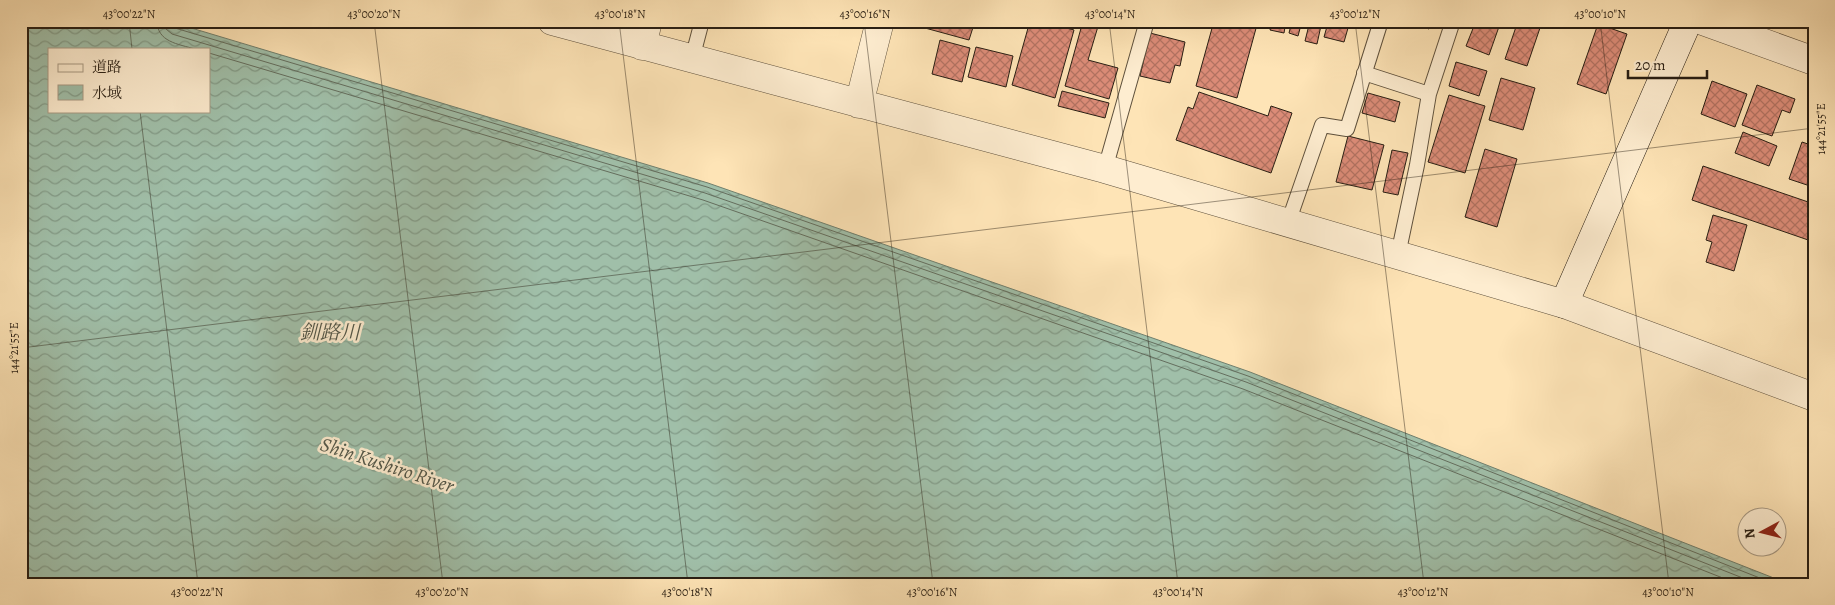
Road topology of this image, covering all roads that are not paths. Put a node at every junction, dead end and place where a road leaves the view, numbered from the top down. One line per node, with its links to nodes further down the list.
1 (552, 21): 9 (street)
2 (702, 21): 10 (lane)
3 (880, 21): 14 (street)
4 (1146, 21): 15 (lane)
5 (1381, 21): 12 (lane)
6 (1453, 21): 13 (lane)
7 (1688, 21): 18 (street)
8 (1703, 21): 11 (street)
9 (645, 33): 10 (street)
10 (692, 59): 14 (street)
11 (1814, 61)
12 (1364, 73): 13 (lane); 16 (lane)
13 (1429, 94): 17 (lane)
14 (859, 104): 15 (street)
15 (1105, 168): 16 (street)
16 (1288, 222): 17 (street)
17 (1398, 255): 18 (street)
18 (1564, 304): 19 (street)
19 (1814, 397)

